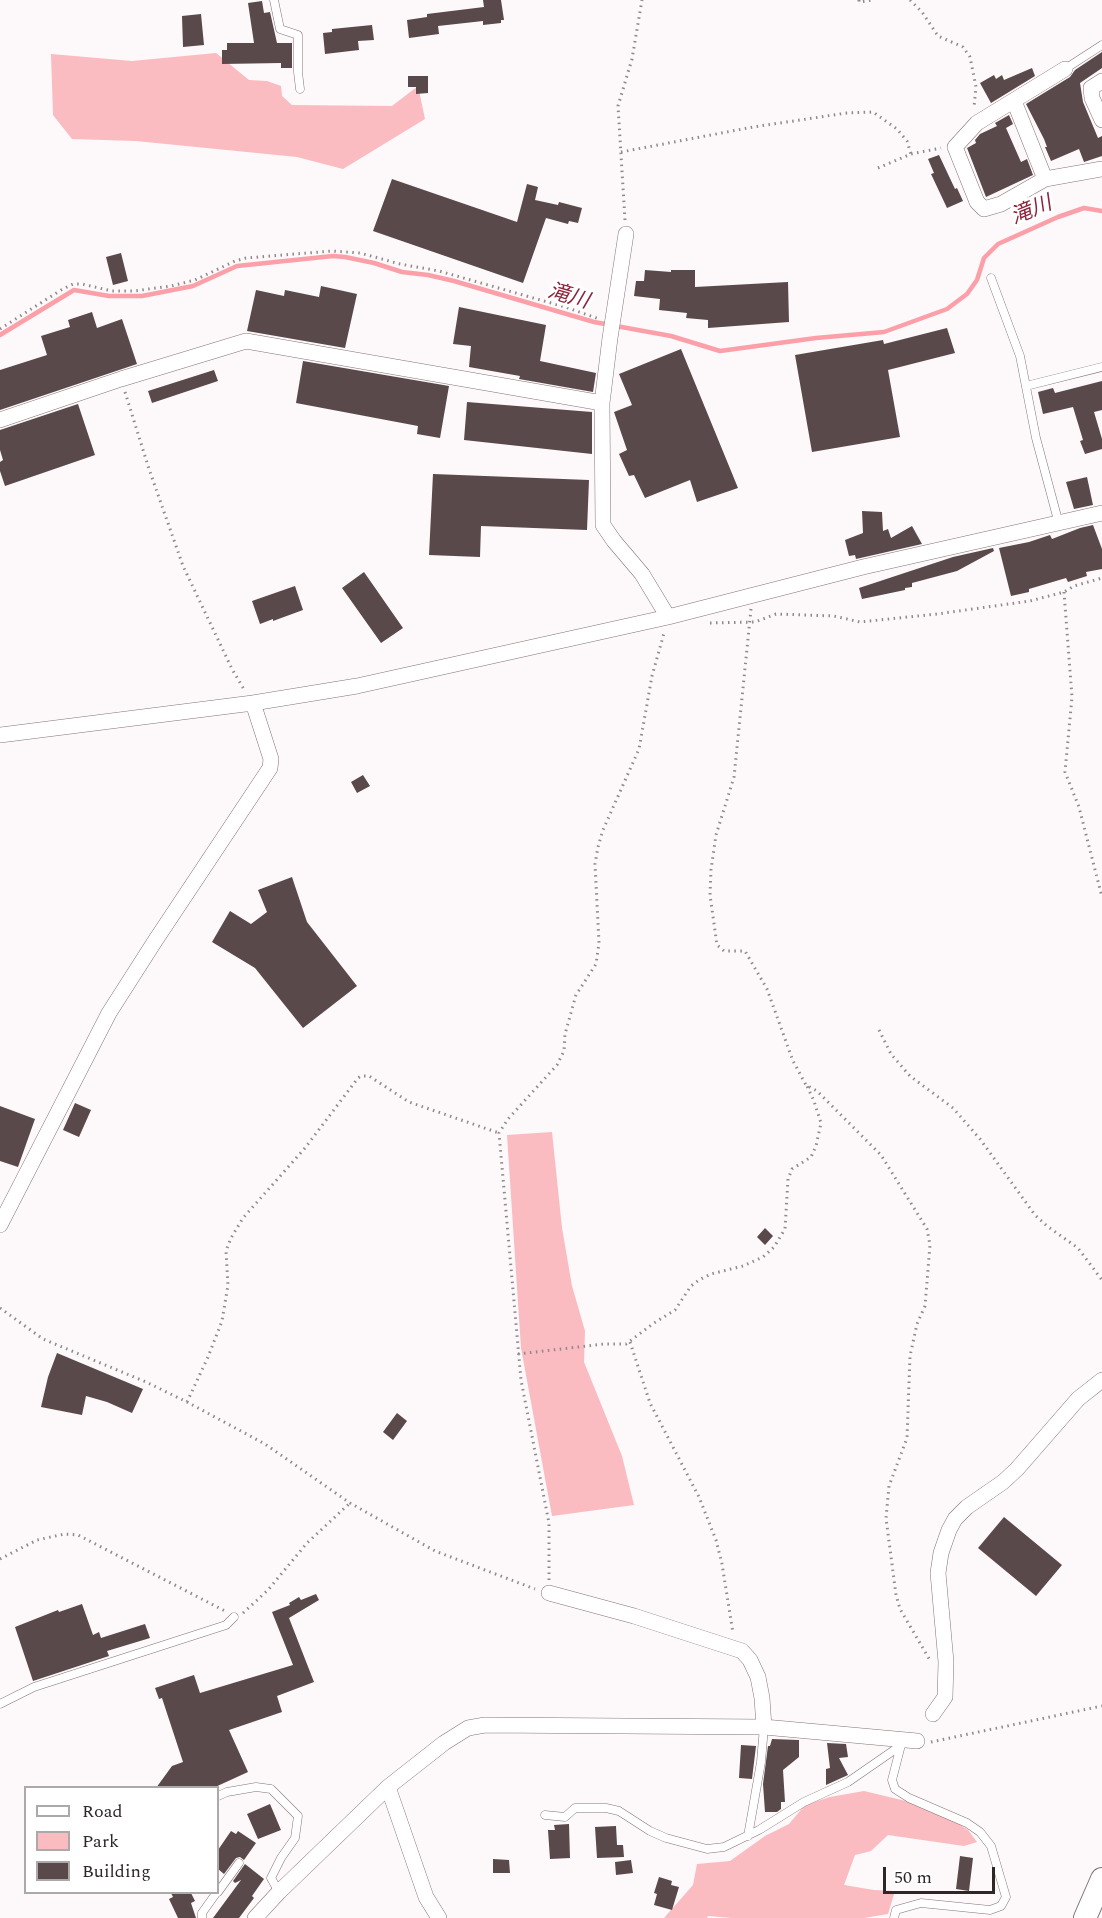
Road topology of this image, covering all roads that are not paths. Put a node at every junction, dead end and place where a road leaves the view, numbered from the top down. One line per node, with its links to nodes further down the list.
1 (274, 0): 5 (lane)
2 (1102, 45): 3 (lane)
3 (1065, 69): 6 (street)
4 (1102, 81): 7 (street)
5 (300, 89)
6 (1014, 101): 9 (street); 9 (street)
7 (1102, 120)
8 (1102, 169): 9 (street)
9 (1045, 179)
10 (626, 234): 14 (street)
11 (991, 278): 13 (lane)
12 (1102, 367): 13 (lane)
13 (1026, 386): 17 (lane)
14 (602, 403): 15 (street); 18 (street)
15 (0, 420)
16 (1102, 513): 17 (street)
17 (1059, 524): 18 (street)
18 (668, 617): 19 (street)
19 (253, 703): 20 (street); 21 (street)
20 (0, 735)
21 (0, 1225)
22 (1102, 1380): 26 (street)
23 (549, 1593): 27 (street)
24 (234, 1617): 25 (lane)
25 (0, 1704)
26 (933, 1714)
27 (764, 1727): 28 (street); 29 (street); 32 (lane)
28 (907, 1742): 32 (lane); 42 (lane)
29 (388, 1787): 36 (street); 41 (street)
30 (219, 1796): 36 (lane)
31 (545, 1815): 32 (lane)
32 (748, 1836)
33 (239, 1863): 35 (lane)
34 (1102, 1879): 43 (main road)
35 (219, 1888)
36 (279, 1892): 40 (street)
37 (214, 1894): 39 (lane)
38 (1102, 1914): 44 (main road)
39 (202, 1918)
40 (255, 1918)
41 (439, 1918)
42 (894, 1918)
43 (1085, 1918)
44 (1100, 1918)

